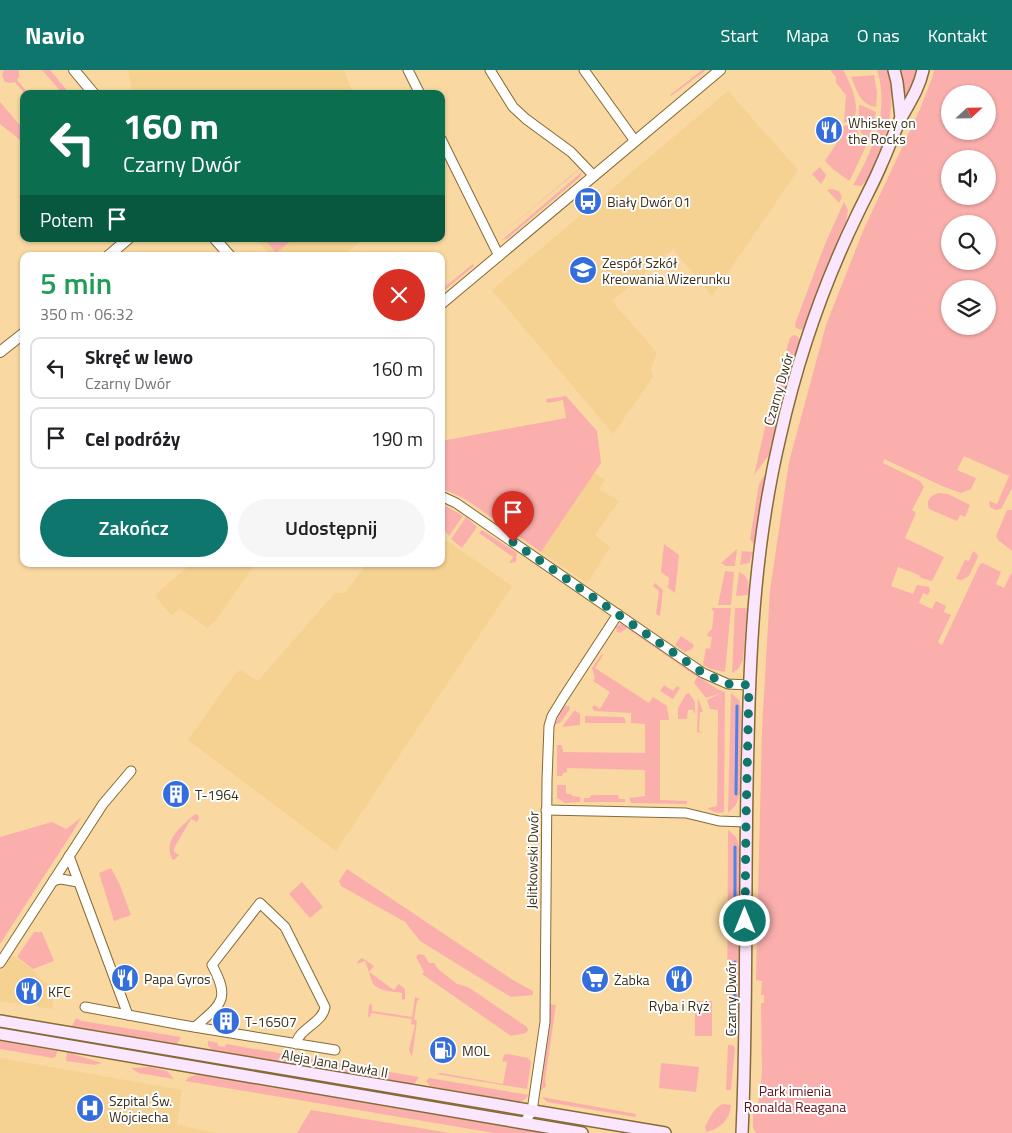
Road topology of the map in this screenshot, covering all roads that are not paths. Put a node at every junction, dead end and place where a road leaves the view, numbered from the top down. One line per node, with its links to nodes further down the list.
1 (74, 70): 8 (street)
2 (408, 70): 9 (street)
3 (490, 70): 13 (street)
4 (584, 70): 11 (street)
5 (720, 70): 11 (street)
6 (894, 70): 10 (main road, Czarny Dwór)
7 (922, 70): 10 (main road, Czarny Dwór)
8 (91, 90)
9 (418, 90)
10 (901, 118): 24 (main road, Czarny Dwór)
11 (635, 141): 13 (street)
12 (445, 147): 18 (street)
13 (594, 176): 18 (street)
14 (124, 242): 16 (street)
15 (218, 242): 17 (street)
16 (113, 252)
17 (226, 252)
18 (499, 256): 19 (street)
19 (445, 301)
20 (20, 336): 21 (street)
21 (0, 352)
22 (445, 498): 23 (street)
23 (618, 614): 24 (street); 26 (street, Jelitkowski Dwór)
24 (749, 685): 27 (main road, Czarny Dwór)
25 (131, 771): 28 (street)
26 (546, 810): 27 (street); 41 (street, Jelitkowski Dwór)
27 (746, 822): 45 (main road, Czarny Dwór)
28 (69, 856): 29 (street); 30 (street)
29 (53, 881): 30 (street); 31 (street)
30 (78, 882): 33 (street)
31 (0, 963)
32 (85, 1007): 33 (street)
33 (128, 1015): 35 (street)
34 (0, 1021): 39 (main road, Aleja Jana Pawła II)
35 (194, 1027): 37 (street); 37 (street)
36 (0, 1034): 40 (main road, Aleja Jana Pawła II)
37 (296, 1044): 38 (street)
38 (336, 1050)
39 (186, 1052): 40 (main road); 41 (main road, Aleja Jana Pawła II)
40 (184, 1066): 42 (main road, Aleja Jana Pawła II)
41 (532, 1111): 42 (street, Jelitkowski Dwór); 44 (main road, Aleja Jana Pawła II)
42 (524, 1123): 43 (main road, Aleja Jana Pawła II)
43 (582, 1133)
44 (665, 1133)
45 (742, 1133)

